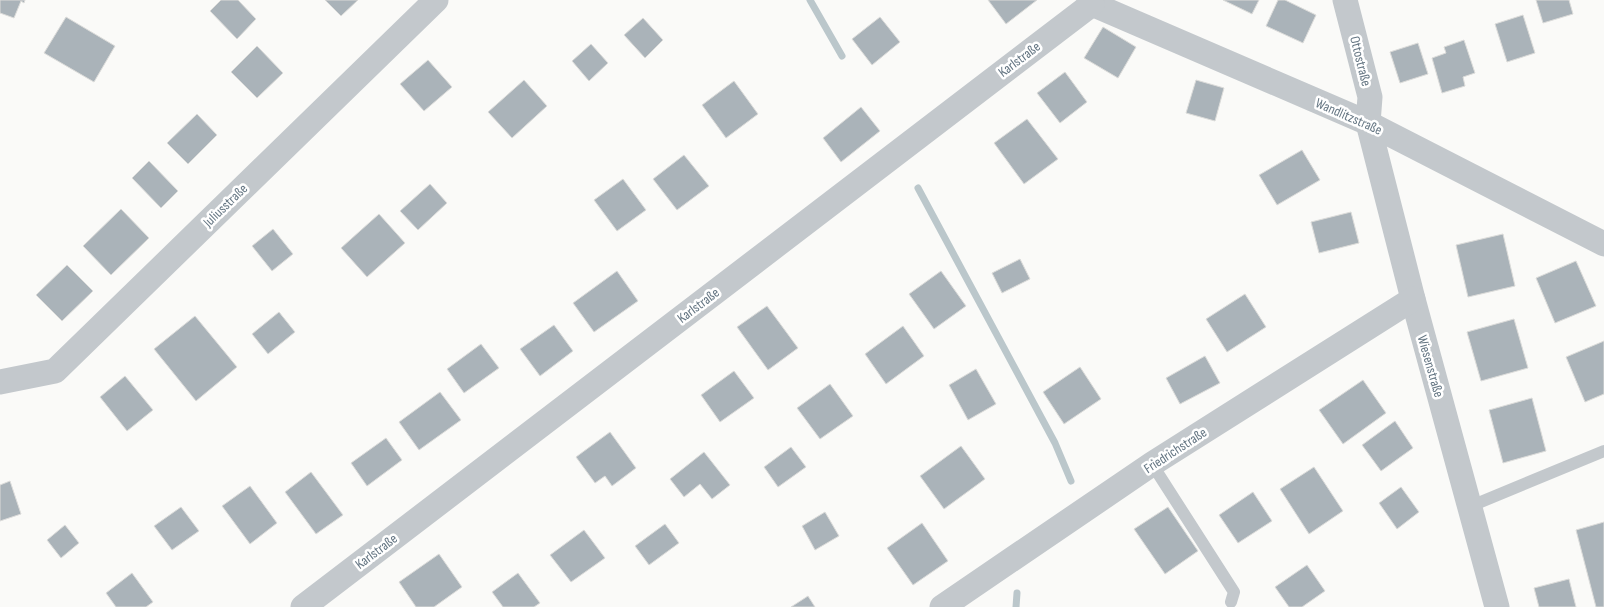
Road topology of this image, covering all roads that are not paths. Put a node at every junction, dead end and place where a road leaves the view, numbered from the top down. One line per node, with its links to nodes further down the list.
1 (436, 0): 7 (street, Juliusstraße)
2 (1346, 0): 4 (street, Ottostraße)
3 (1091, 2): 4 (street, Wandlitzstraße); 12 (street, Karlstraße)
4 (1368, 123): 5 (street, Wandlitzstraße); 6 (street, Wiesenstraße)
5 (1604, 244)
6 (1413, 299): 9 (street, Friedrichstraße); 10 (street, Wiesenstraße)
7 (0, 382)
8 (1604, 451): 10 (lane)
9 (1152, 464): 11 (lane); 13 (street, Friedrichstraße)
10 (1471, 506): 14 (street, Wiesenstraße)
11 (1231, 602)
12 (303, 607)
13 (942, 607)
14 (1497, 607)

